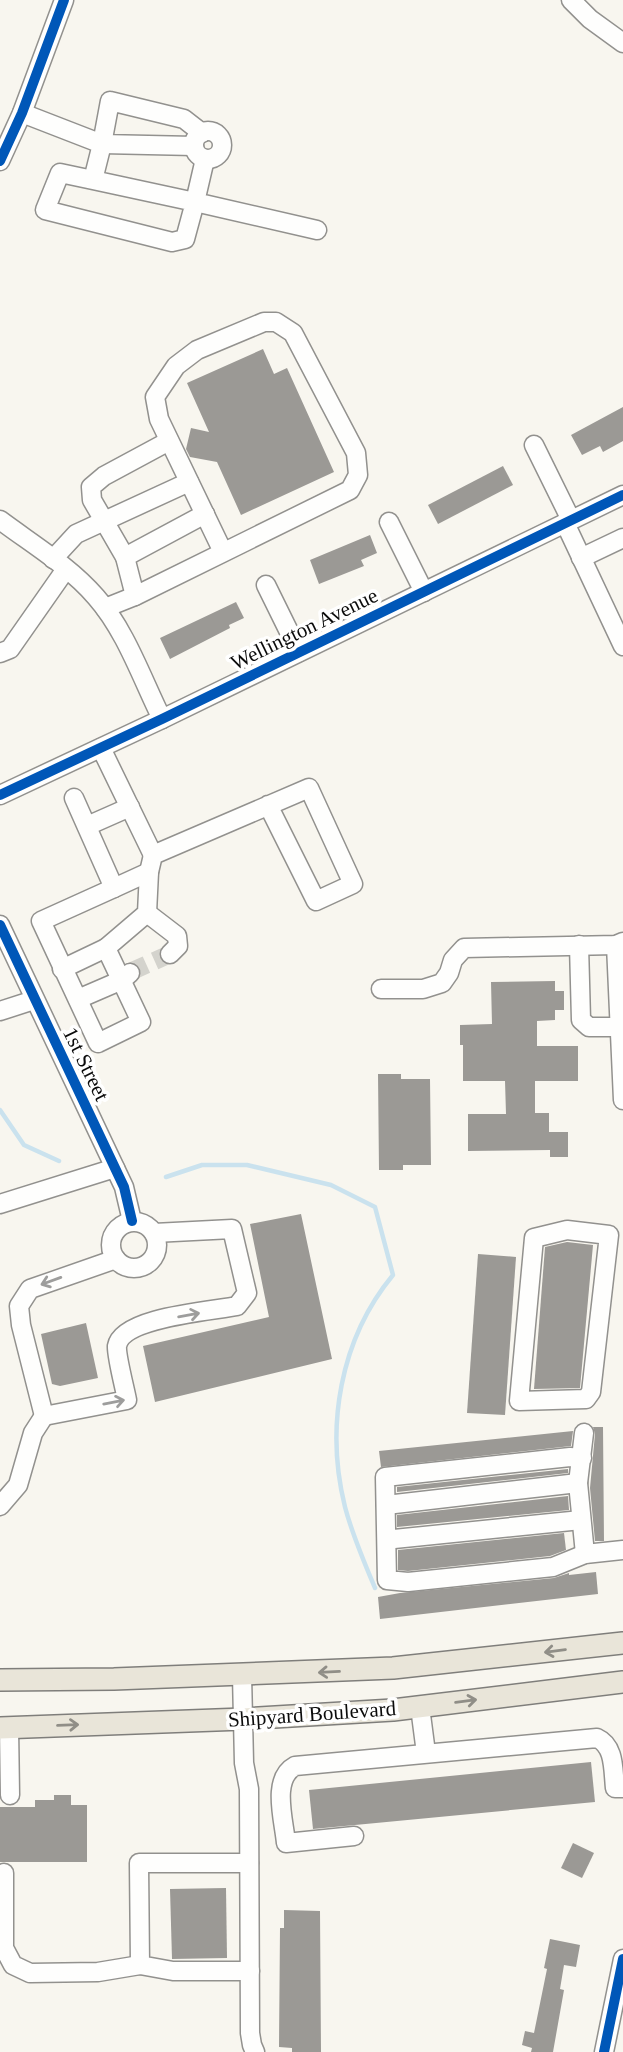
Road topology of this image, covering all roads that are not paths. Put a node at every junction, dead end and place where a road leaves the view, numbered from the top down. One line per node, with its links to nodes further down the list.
1 (64, 0): 4 (street)
2 (571, 0): 3 (street)
3 (623, 43)
4 (22, 113): 5 (street); 7 (street)
5 (102, 144): 6 (street); 6 (street); 8 (street)
6 (200, 146): 9 (street)
7 (0, 161)
8 (93, 180): 9 (street); 9 (street)
9 (195, 202): 10 (street)
10 (317, 230)
11 (169, 441): 13 (street); 17 (street); 21 (street)
12 (534, 445): 18 (street)
13 (189, 482): 15 (street); 17 (street)
14 (623, 495): 18 (street, Wellington Avenue)
15 (205, 514): 21 (street); 22 (street)
16 (0, 520): 24 (street)
17 (103, 521): 22 (street); 24 (street)
18 (568, 521): 23 (street); 26 (street, Wellington Avenue)
19 (390, 522): 26 (street)
20 (623, 538): 23 (street)
21 (223, 552): 27 (street)
22 (125, 557): 27 (street)
23 (581, 558): 29 (street)
24 (59, 564): 28 (street); 31 (street)
25 (266, 585): 30 (street)
26 (424, 592): 30 (street, Wellington Avenue)
27 (135, 596): 28 (street)
28 (105, 608): 32 (street)
29 (623, 646)
30 (299, 652): 32 (street, Wellington Avenue)
31 (0, 653)
32 (162, 719): 33 (street, Wellington Avenue)
33 (101, 748): 34 (street, Wellington Avenue); 37 (street)
34 (0, 794)
35 (74, 797): 38 (street)
36 (268, 806): 36 (street); 39 (street)
37 (130, 807): 38 (street); 39 (street)
38 (87, 826): 40 (street)
39 (151, 863): 40 (street); 41 (street)
40 (114, 888): 47 (street)
41 (147, 913): 45 (street); 46 (street)
42 (0, 925): 51 (street, 1st Street)
43 (620, 943): 44 (street); 53 (street)
44 (579, 946): 49 (street); 53 (street)
45 (106, 948): 47 (street); 48 (street)
46 (170, 954)
47 (62, 969): 50 (street)
48 (126, 976): 50 (street); 50 (street)
49 (381, 989)
50 (78, 999)
51 (34, 1000): 52 (street); 55 (street, 1st Street)
52 (0, 1011)
53 (619, 1027): 54 (street)
54 (623, 1100)
55 (115, 1168): 56 (street); 57 (street, 1st Street)
56 (0, 1204)
57 (132, 1221): 58 (street); 60 (street)
58 (154, 1233): 60 (street); 61 (street, one-way to 58)
59 (616, 1236): 59 (street)
60 (116, 1259): 61 (street, one-way to 61)
61 (44, 1416): 66 (street)
62 (584, 1433): 63 (street)
63 (582, 1458): 64 (street); 65 (street)
64 (578, 1483): 65 (street); 67 (street)
65 (386, 1505): 68 (street)
66 (0, 1506)
67 (581, 1520): 68 (street); 70 (street)
68 (387, 1537): 70 (street)
69 (623, 1550): 70 (street)
70 (585, 1554)
71 (623, 1643): 72 (main road, Shipyard Boulevard, one-way to 72)
72 (242, 1675): 73 (main road, Shipyard Boulevard); 76 (street)
73 (0, 1680)
74 (623, 1682): 75 (main road, Shipyard Boulevard, one-way to 74)
75 (420, 1707): 76 (main road, Shipyard Boulevard); 78 (street)
76 (243, 1719): 77 (main road, Shipyard Boulevard, one-way to 76); 82 (street)
77 (5, 1728): 80 (street)
78 (426, 1753): 79 (street); 81 (street)
79 (623, 1788)
80 (10, 1794)
81 (355, 1836)
82 (249, 1863): 85 (street); 86 (street)
83 (4, 1873): 85 (street)
84 (623, 1959): 88 (street)
85 (140, 1965): 86 (street)
86 (250, 1971): 87 (street)
87 (255, 2052)
88 (604, 2052)

